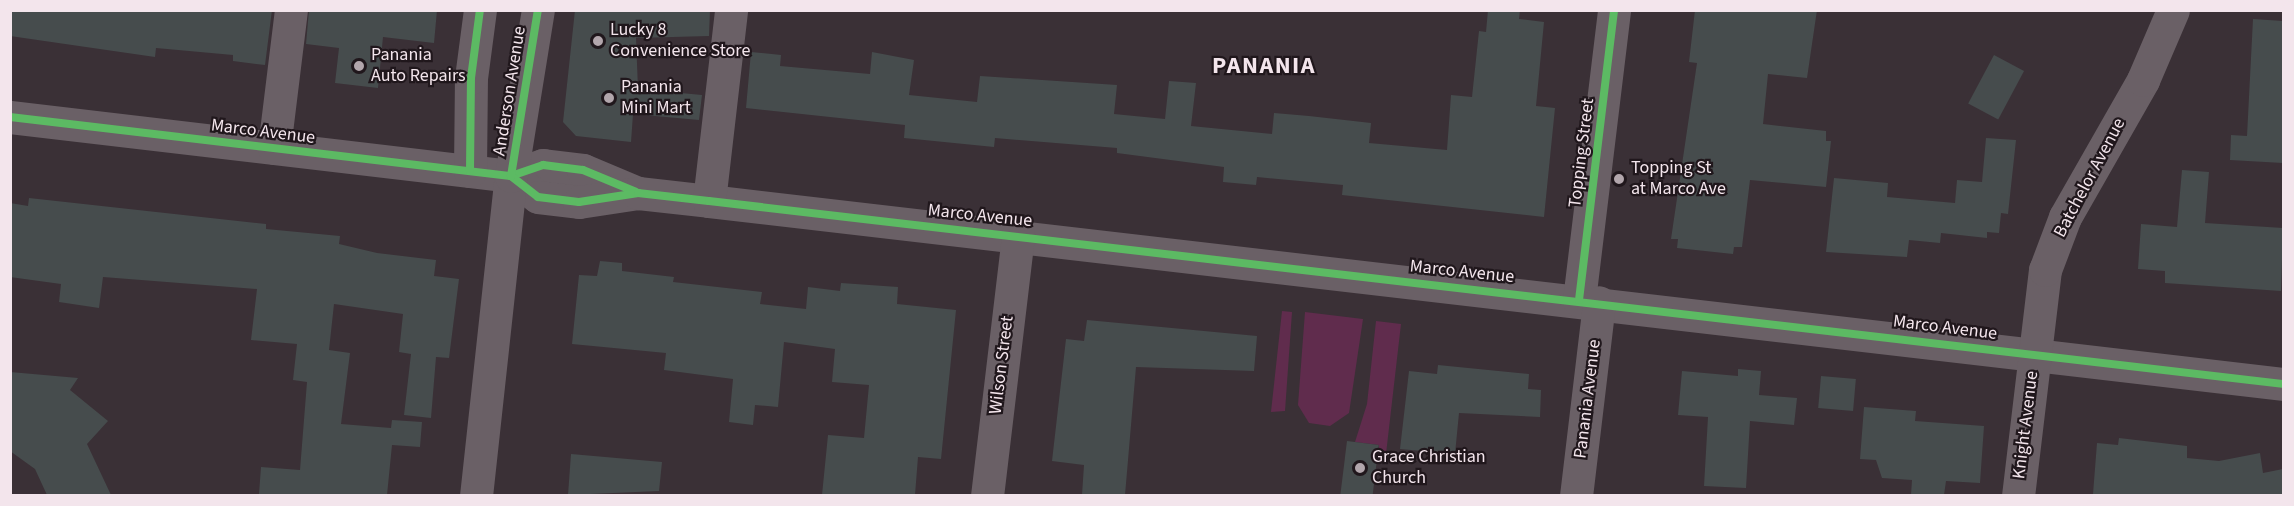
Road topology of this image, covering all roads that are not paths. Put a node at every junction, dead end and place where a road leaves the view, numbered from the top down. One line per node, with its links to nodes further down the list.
1 (291, 10): 10 (street)
2 (480, 10): 8 (street, Anderson Avenue)
3 (538, 10): 9 (street, Anderson Avenue)
4 (731, 10): 13 (street)
5 (1614, 10): 15 (street, Topping Street)
6 (2173, 10): 16 (street, Batchelor Avenue)
7 (10, 117): 10 (street, Marco Avenue)
8 (471, 126): 9 (street); 11 (street, Anderson Avenue)
9 (521, 130): 12 (street, Anderson Avenue)
10 (274, 148): 11 (street, Marco Avenue)
11 (470, 171): 12 (street, Marco Avenue)
12 (511, 176): 13 (street, Marco Avenue); 18 (street, Anderson Avenue)
13 (709, 201): 14 (street, Marco Avenue)
14 (1018, 235): 15 (street, Marco Avenue); 19 (street, Wilson Street)
15 (1589, 301): 16 (street, Marco Avenue); 20 (street, Panania Avenue)
16 (2034, 354): 17 (street, Marco Avenue); 21 (street, Knight Avenue)
17 (2283, 384)
18 (476, 495)
19 (987, 495)
20 (1576, 495)
21 (2018, 495)

